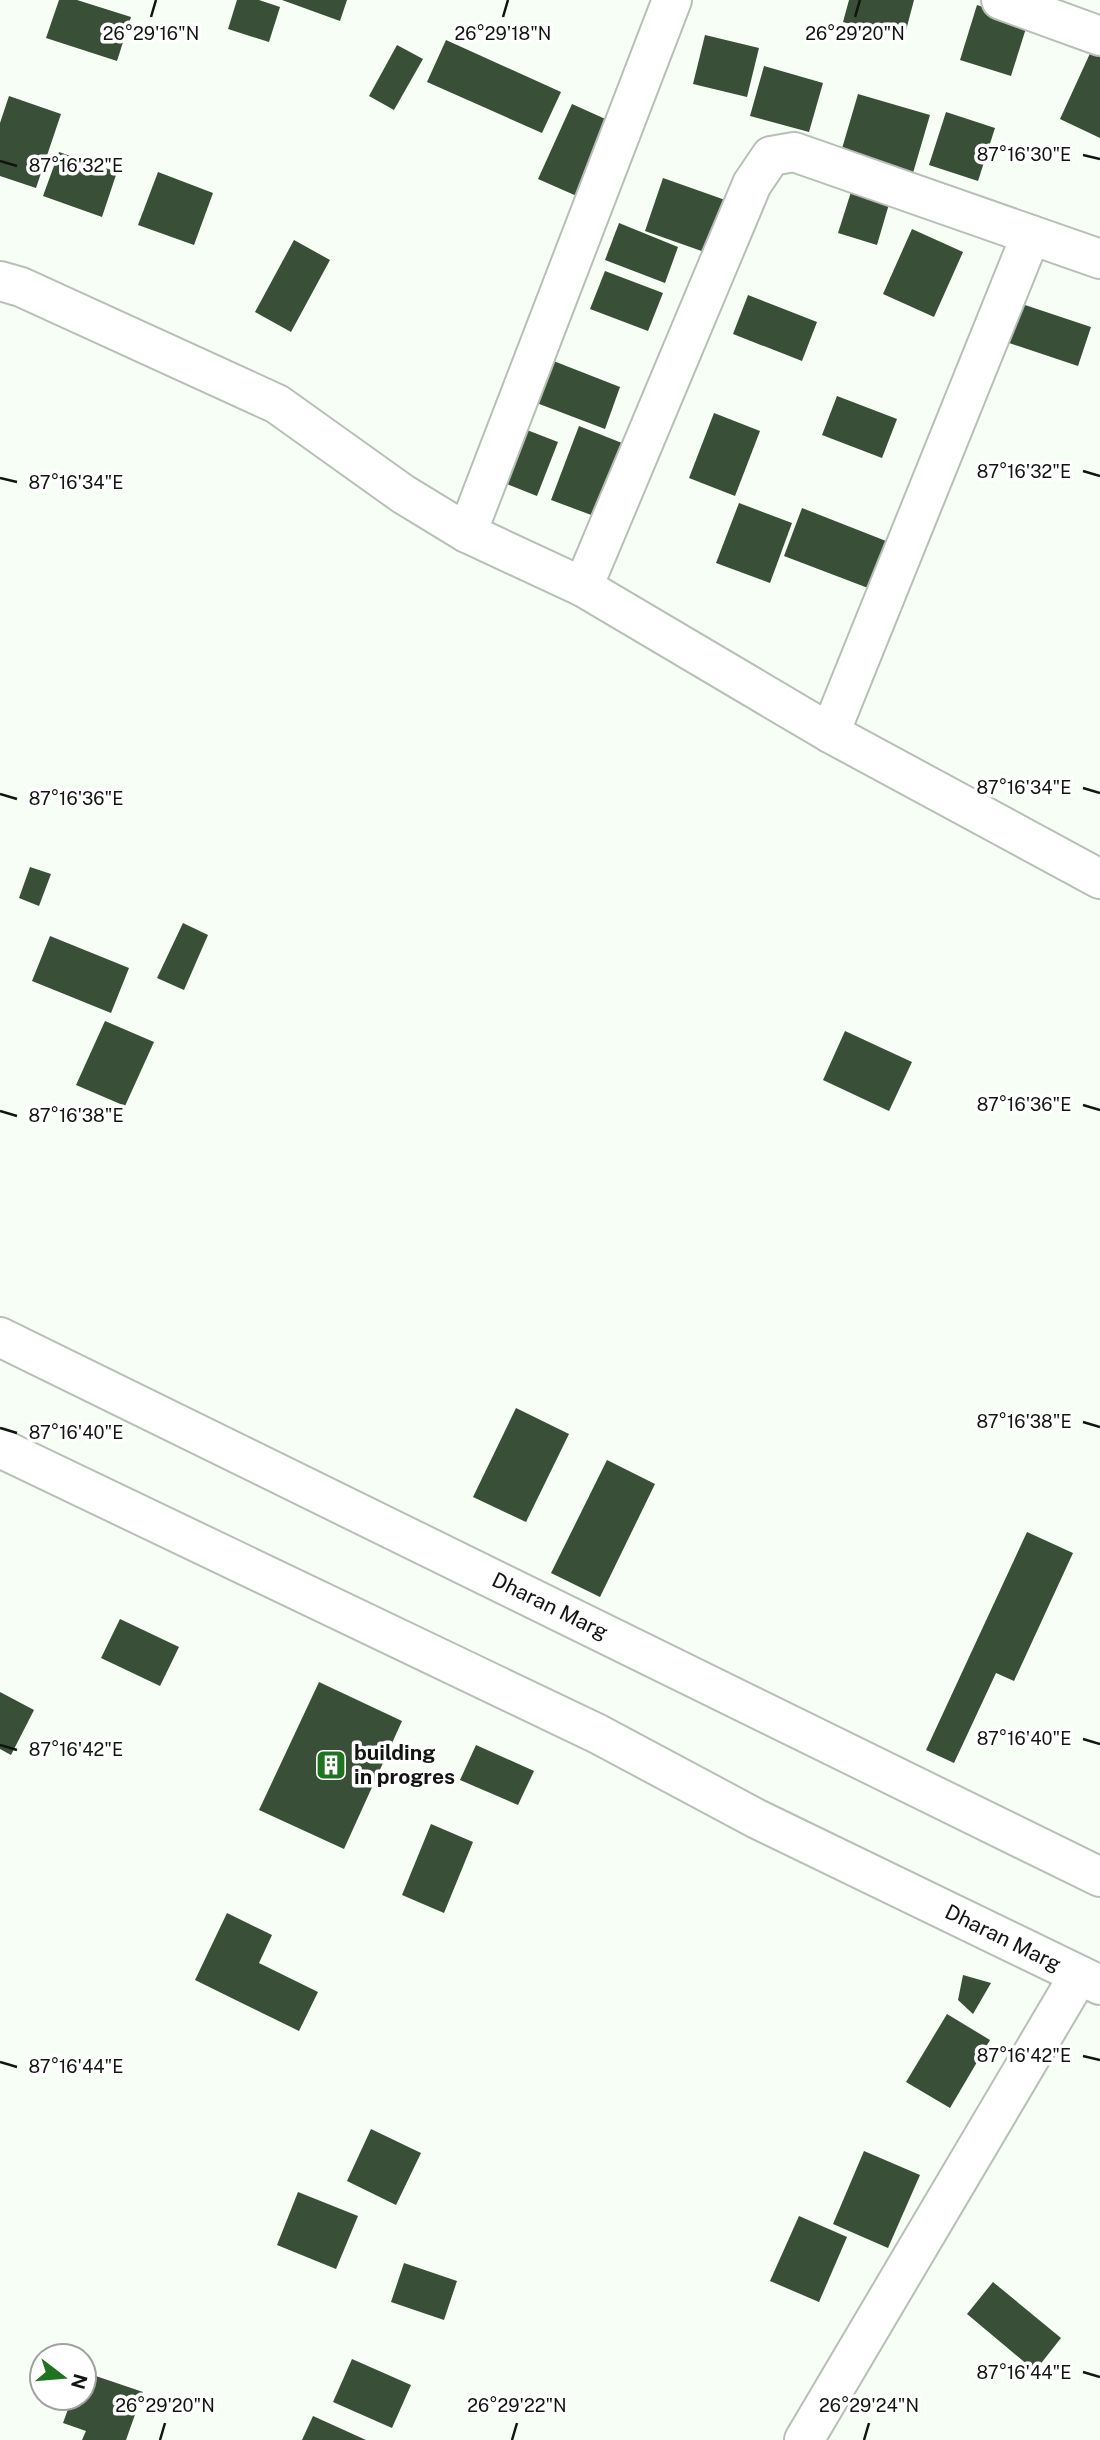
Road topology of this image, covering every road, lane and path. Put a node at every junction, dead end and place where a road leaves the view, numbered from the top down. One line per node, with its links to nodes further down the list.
1 (672, 0): 7 (street)
2 (1001, 0): 3 (street)
3 (1100, 36)
4 (1031, 235): 5 (street); 8 (street); 9 (street)
5 (1100, 258)
6 (0, 281): 7 (street)
7 (467, 533): 8 (street)
8 (583, 587): 9 (street)
9 (830, 733): 10 (street)
10 (1100, 879)
11 (0, 1337): 13 (street, Dharan Marg)
12 (0, 1448): 14 (street, Dharan Marg)
13 (1100, 1877)
14 (1090, 1980): 15 (street)
15 (804, 2440)

